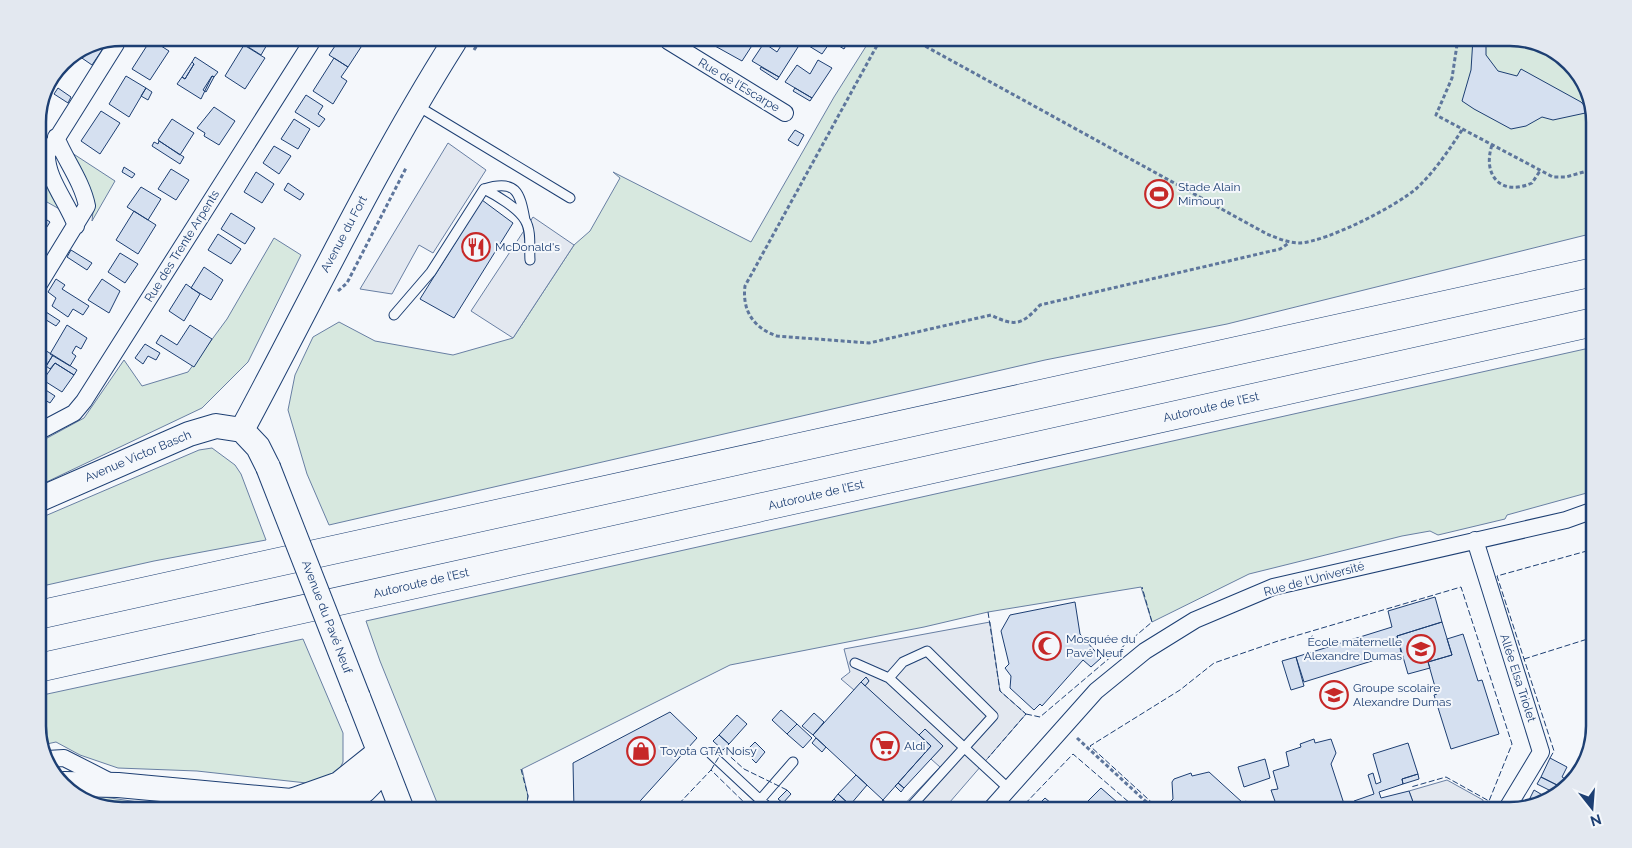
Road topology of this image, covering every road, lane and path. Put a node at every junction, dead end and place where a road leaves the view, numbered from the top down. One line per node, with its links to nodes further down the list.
1 (309, 46): 25 (street, Rue des Trente Arpents)
2 (676, 46): 9 (street, Rue de l’Escarpe)
3 (877, 46): 18 (path)
4 (925, 46): 18 (path)
5 (1457, 46): 10 (path)
6 (114, 47): 20 (street)
7 (461, 50): 8 (main road, Avenue du Fort)
8 (416, 105): 16 (lane); 26 (main road, Avenue du Fort)
9 (786, 113)
10 (1462, 130): 11 (path); 18 (path)
11 (1492, 145): 13 (path); 13 (path)
12 (410, 160): 22 (path)
13 (1540, 171): 14 (path)
14 (1586, 171)
15 (484, 188): 17 (lane); 17 (lane); 23 (lane)
16 (570, 198)
17 (526, 220): 19 (lane)
18 (1289, 242)
19 (530, 260)
20 (46, 273)
21 (1586, 274): 30 (highway)
22 (332, 293)
23 (394, 315)
24 (1586, 324): 32 (highway, Autoroute de l’Est)
25 (46, 428)
26 (242, 430): 27 (main road, Avenue Victor Basch); 38 (main road, Avenue du Pavé Neuf, bridge)
27 (46, 497)
28 (1586, 513): 29 (street, Rue de l'Université)
29 (1475, 540): 34 (street, Rue de l'Université); 51 (street, Allée Elsa Triolet)
30 (46, 613)
31 (855, 663): 33 (lane)
32 (46, 666)
33 (889, 678): 35 (lane); 35 (lane)
34 (1065, 726): 42 (street, Rue de l'Université); 50 (path)
35 (964, 750): 42 (lane); 48 (lane)
36 (711, 754): 43 (lane)
37 (53, 759): 41 (street)
38 (382, 759): 44 (main road); 46 (main road); 47 (main road, Avenue du Pavé Neuf)
39 (792, 762): 43 (lane)
40 (74, 784): 41 (main road)
41 (118, 785): 44 (main road)
42 (1009, 789): 49 (street, Rue de l'Université)
43 (760, 800)
44 (291, 801): 45 (main road)
45 (295, 802)
46 (345, 802)
47 (399, 802)
48 (915, 802)
49 (997, 802)
50 (1146, 802)
51 (1511, 802)

